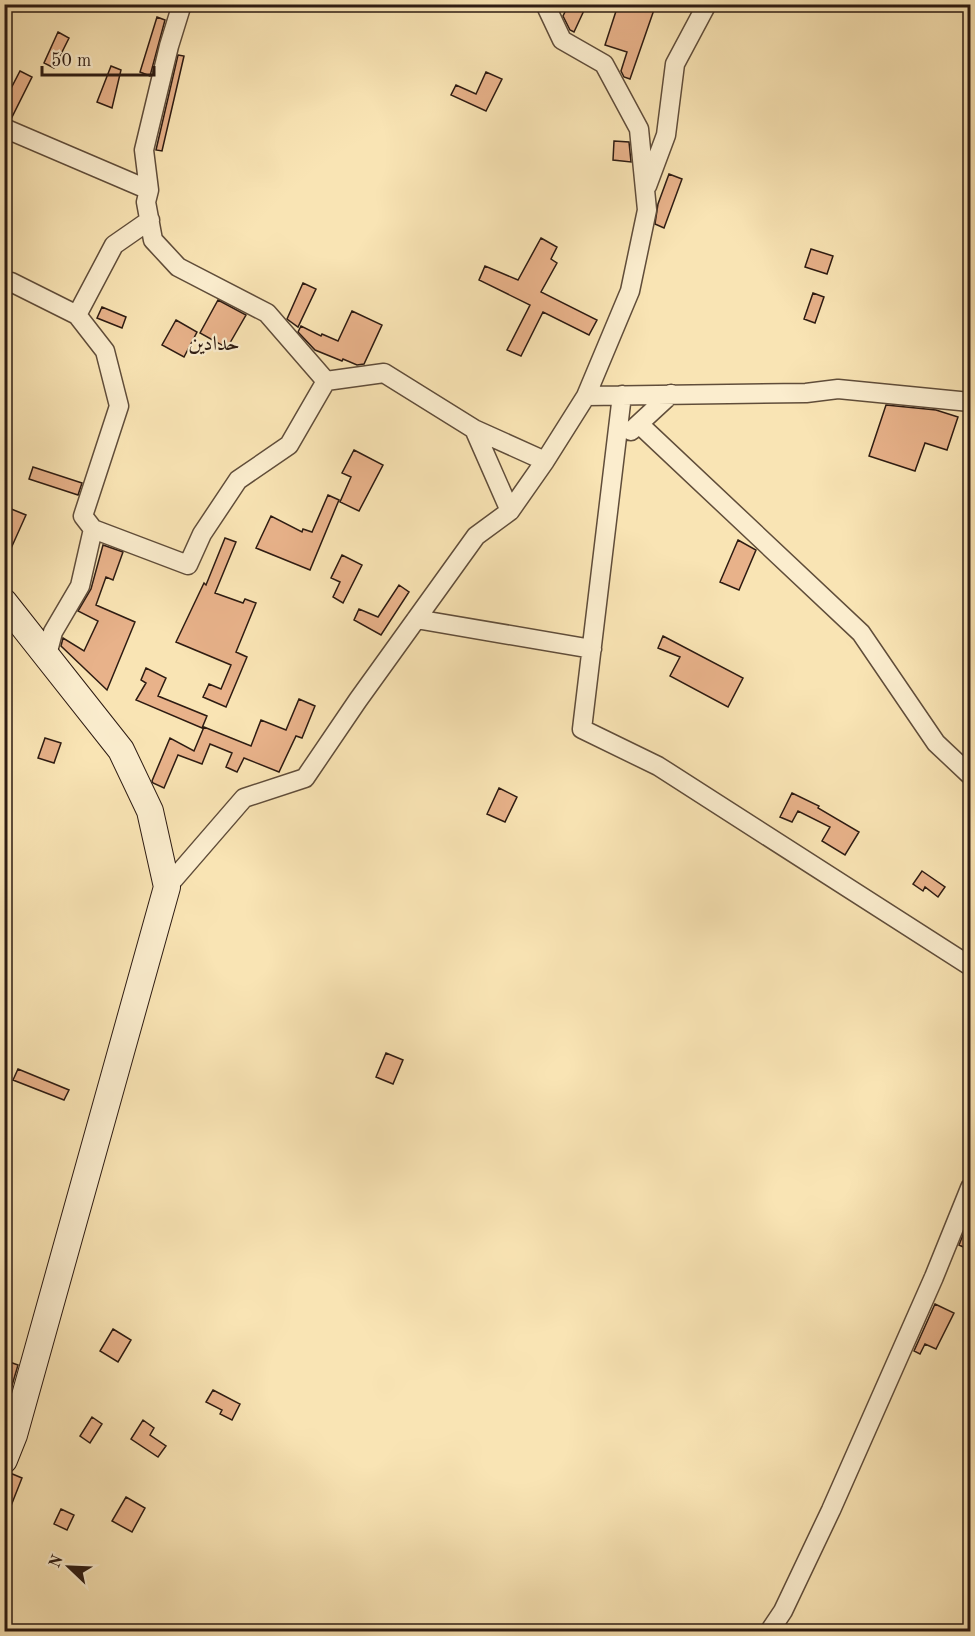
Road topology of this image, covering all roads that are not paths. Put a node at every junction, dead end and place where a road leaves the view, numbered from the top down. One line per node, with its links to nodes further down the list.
1 (182, 4): 6 (street)
2 (545, 4): 5 (street)
3 (707, 4): 5 (street)
4 (4, 128): 6 (street)
5 (645, 189): 13 (street)
6 (148, 190): 7 (street)
7 (150, 220): 9 (street); 10 (street)
8 (4, 285): 9 (street)
9 (77, 315): 20 (street)
10 (326, 381): 16 (street); 20 (street)
11 (671, 394): 12 (street); 14 (street); 15 (street)
12 (622, 395): 13 (street); 17 (street)
13 (586, 396): 18 (street)
14 (970, 402)
15 (639, 424): 17 (street); 25 (street)
16 (474, 429): 18 (street); 19 (street)
17 (615, 446): 23 (street)
18 (545, 461): 19 (street)
19 (510, 511): 22 (street)
20 (93, 528): 24 (street)
21 (4, 602): 24 (street)
22 (416, 619): 23 (street); 26 (street)
23 (592, 650): 27 (street)
24 (47, 655): 26 (street)
25 (970, 775)
26 (166, 887): 29 (street)
27 (970, 966)
28 (970, 1188): 30 (street)
29 (4, 1460)
30 (769, 1632)

